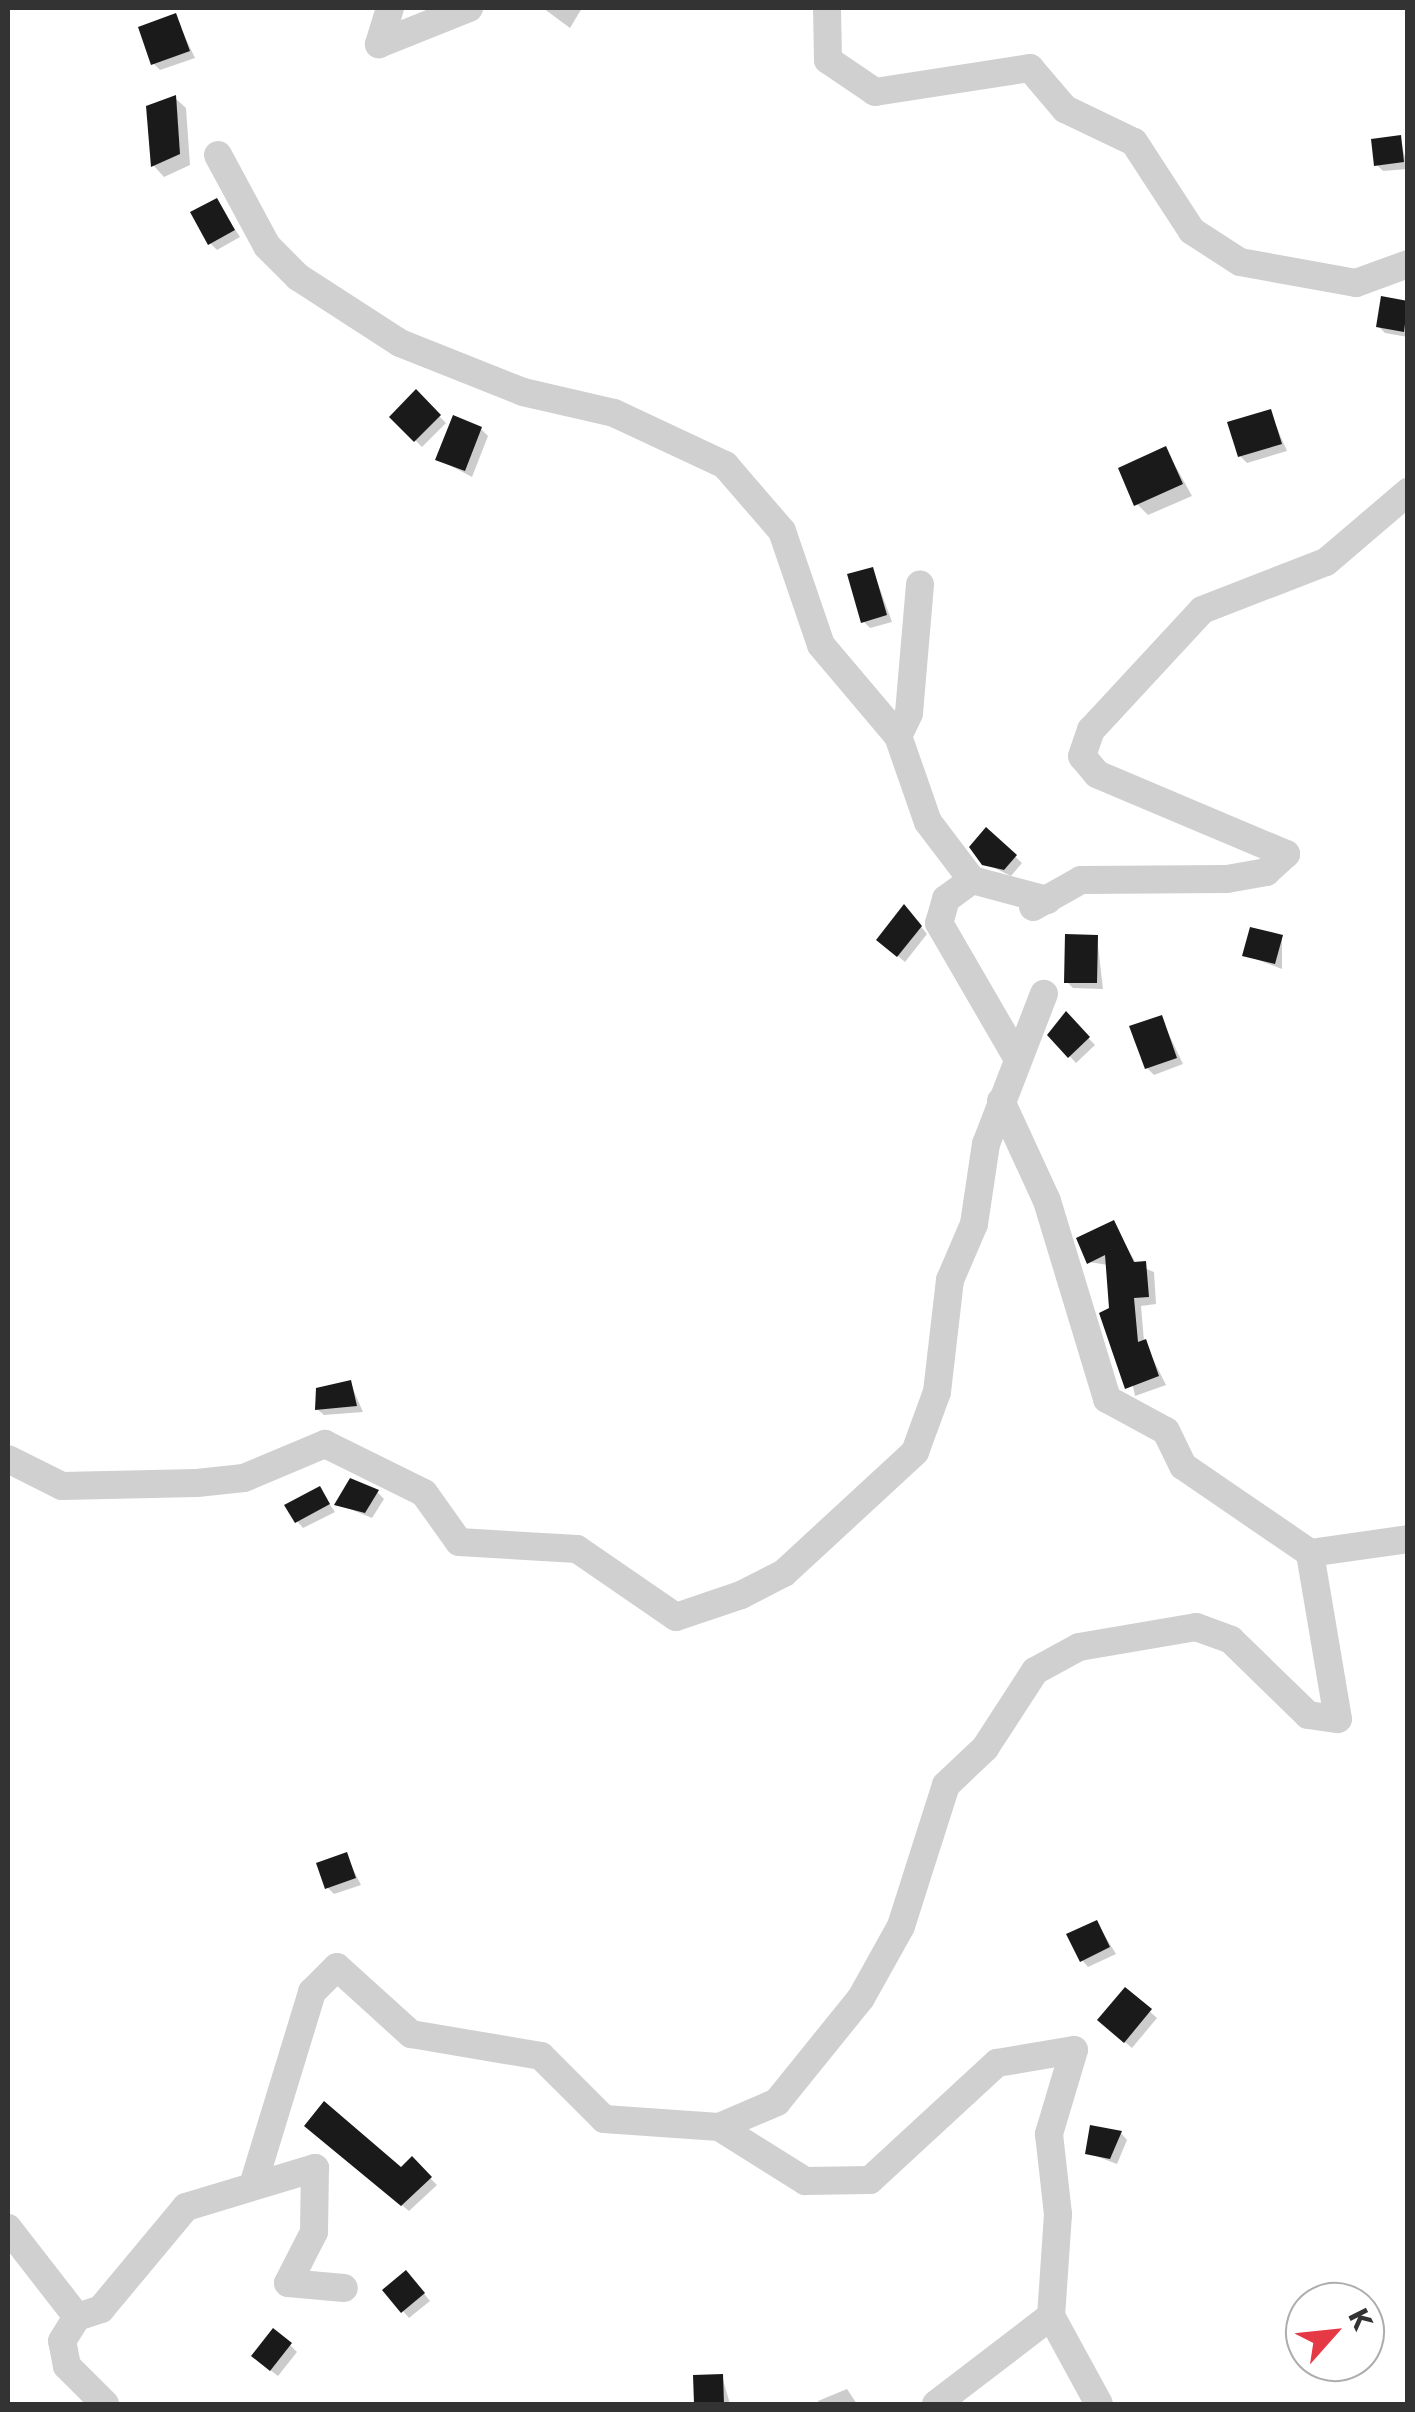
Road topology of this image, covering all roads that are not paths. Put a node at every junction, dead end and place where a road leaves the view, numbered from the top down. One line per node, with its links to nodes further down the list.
1 (390, 8): 2 (street)
2 (469, 8)
3 (828, 8): 5 (street)
4 (218, 155): 8 (street)
5 (1408, 264)
6 (1408, 492): 9 (street)
7 (920, 584): 8 (street)
8 (898, 736): 9 (street)
9 (972, 880): 11 (street)
10 (1044, 994): 11 (street)
11 (1016, 1056): 12 (street)
12 (1001, 1102): 13 (street); 15 (street)
13 (8, 1459)
14 (1408, 1539): 15 (street)
15 (1310, 1553): 16 (street)
16 (719, 2126): 17 (street); 20 (street)
17 (254, 2182): 19 (street); 21 (street)
18 (8, 2228): 21 (street)
19 (344, 2288)
20 (1051, 2316): 23 (street); 24 (street)
21 (77, 2317): 22 (street)
22 (105, 2404)
23 (936, 2404)
24 (1099, 2404)

